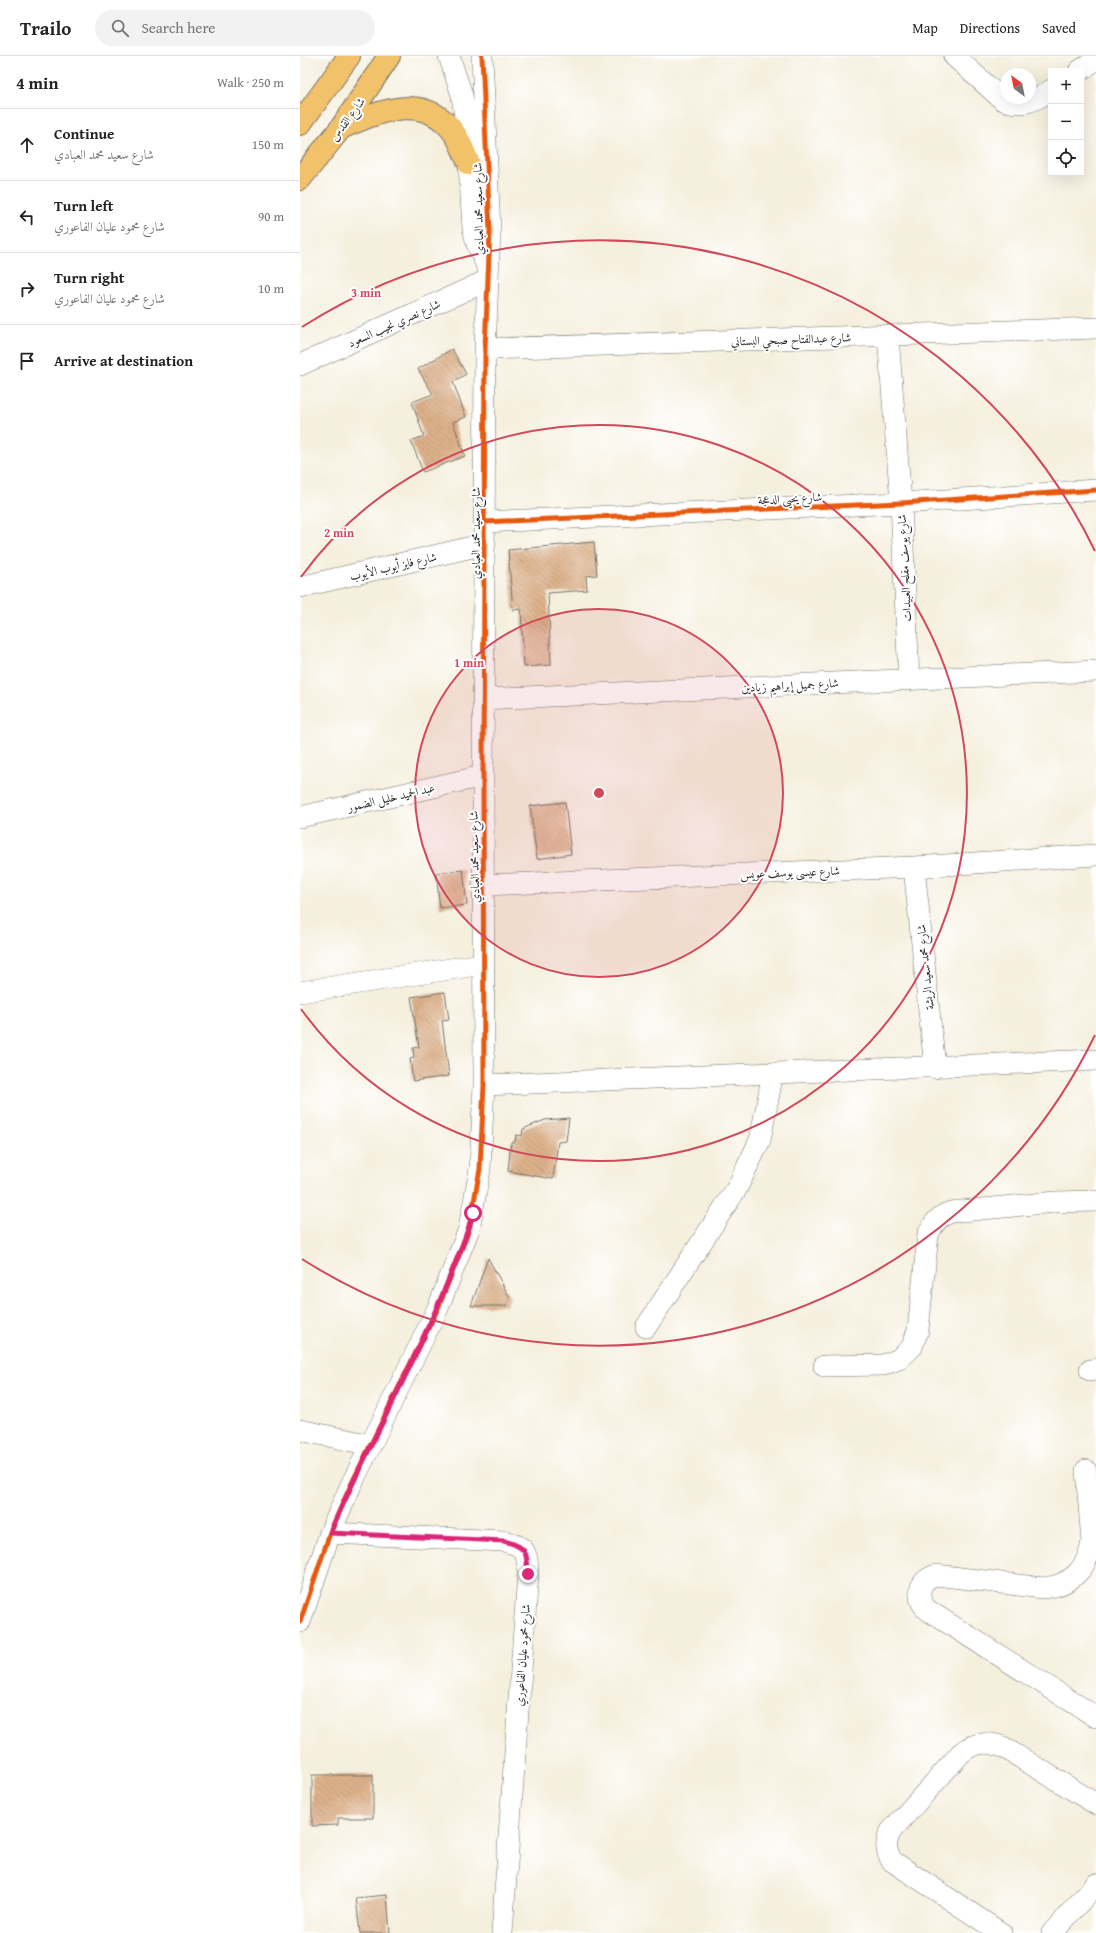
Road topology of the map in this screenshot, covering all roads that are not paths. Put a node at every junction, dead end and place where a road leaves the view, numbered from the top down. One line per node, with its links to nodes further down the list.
1 (349, 56): 7 (highway)
2 (389, 56): 11 (highway, شارع القدس)
3 (449, 56): 12 (street, شارع سعيد محمد العبادي)
4 (482, 56): 14 (street, شارع سعيد محمد العبادي)
5 (954, 56): 9 (street)
6 (1096, 60): 8 (street)
7 (340, 66): 10 (highway)
8 (1084, 68)
9 (1048, 92)
10 (300, 124)
11 (341, 128): 12 (highway); 13 (highway, شارع القدس)
12 (469, 164): 14 (street, شارع سعيد محمد العبادي)
13 (300, 179)
14 (488, 275): 17 (street, شارع سعيد محمد العبادي); 18 (street, شارع نصري نجيب السعود)
15 (1096, 328): 16 (street, شارع عبدالفتاح صبحي البستاني)
16 (888, 336): 17 (street, شارع عبدالفتاح صبحي البستاني); 20 (street, شارع يوسف مفلح العبيدات)
17 (485, 349): 21 (street, شارع سعيد محمد العبادي)
18 (300, 365)
19 (1096, 490): 20 (street, شارع يحيى الدعجة)
20 (901, 504): 21 (street, شارع يحيى الدعجة); 25 (street, شارع يوسف مفلح العبيدات)
21 (484, 522): 22 (street, شارع سعيد محمد العبادي)
22 (485, 544): 23 (street, شارع فايز أيوب الأيوب); 26 (street, شارع سعيد محمد العبادي)
23 (300, 587)
24 (1096, 671): 25 (street, شارع جميل إبراهيم زيادين)
25 (909, 680): 26 (street, شارع جميل إبراهيم زيادين)
26 (484, 699): 27 (street, شارع سعيد محمد العبادي)
27 (483, 776): 28 (street, عبد الحميد خليل الضمور); 31 (street, شارع سعيد محمد العبادي)
28 (300, 817)
29 (1096, 855): 30 (street, شارع عيسى يوسف عويس)
30 (914, 867): 31 (street, شارع عيسى يوسف عويس); 35 (street, شارع محمد سعيد الريشة)
31 (484, 885): 32 (street, شارع سعيد محمد العبادي)
32 (483, 964): 33 (street); 37 (street, شارع سعيد محمد العبادي)
33 (300, 992)
34 (1096, 1060): 35 (street)
35 (935, 1068): 36 (street)
36 (773, 1073): 37 (street); 39 (street)
37 (484, 1085): 42 (street, شارع سعيد محمد العبادي)
38 (1096, 1202): 40 (street)
39 (646, 1327)
40 (824, 1366)
41 (300, 1430): 42 (street)
42 (371, 1445): 44 (street, شارع سعيد محمد العبادي)
43 (1086, 1470): 46 (street)
44 (330, 1533): 45 (street, شارع سعيد محمد العبادي); 49 (street, شارع محمود عليان الفاعوري)
45 (300, 1622)
46 (1096, 1717)
47 (1096, 1804): 50 (street)
48 (1096, 1884): 51 (street)
49 (502, 1933)
50 (1001, 1933)
51 (1052, 1933)

